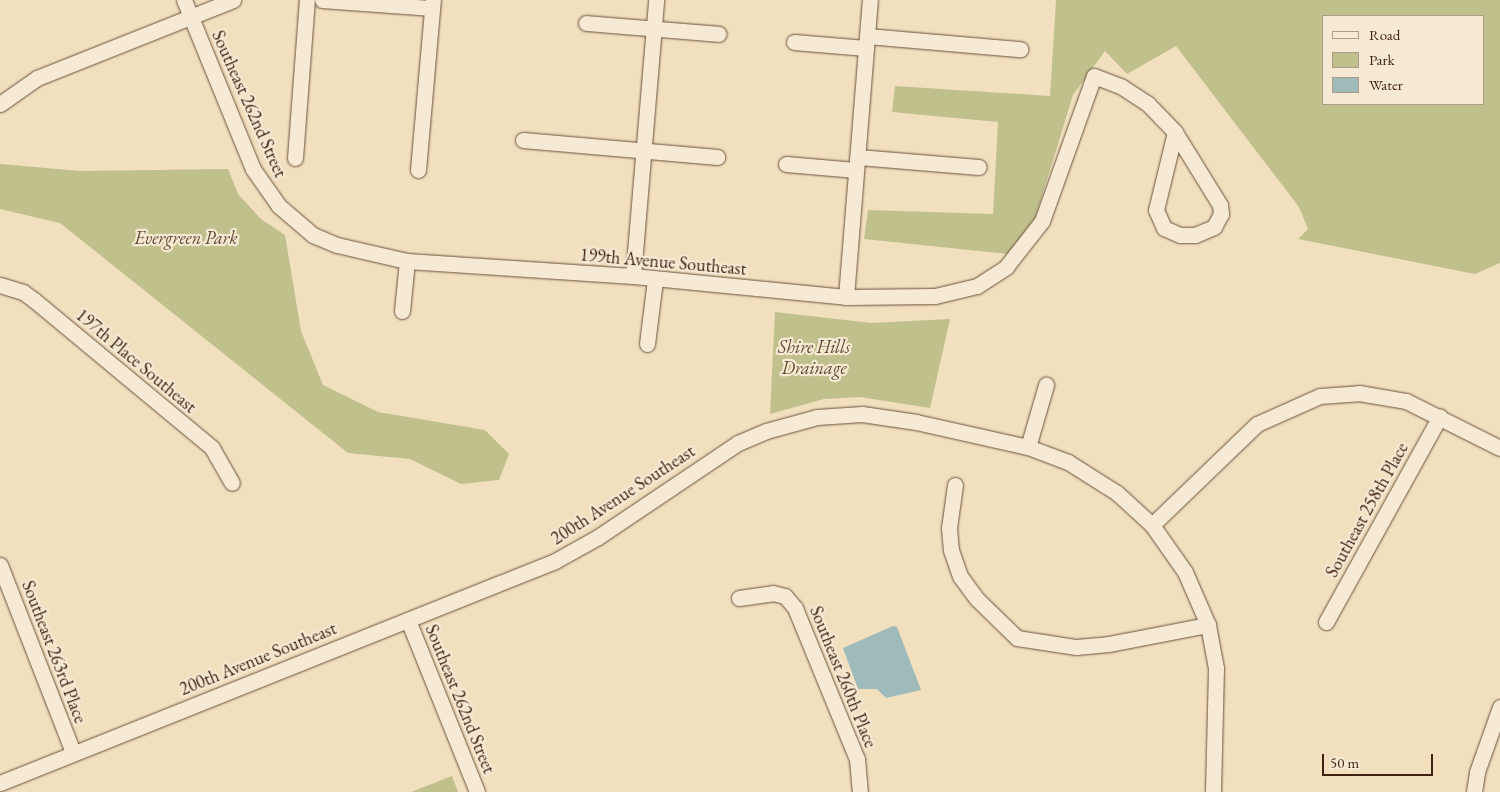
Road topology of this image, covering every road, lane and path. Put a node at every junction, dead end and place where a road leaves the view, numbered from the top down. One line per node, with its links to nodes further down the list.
1 (184, 0): 8 (street, Southeast 262nd Street)
2 (233, 0): 8 (street)
3 (307, 0): 20 (street)
4 (322, 0): 7 (street)
5 (656, 0): 10 (street)
6 (870, 0): 13 (street)
7 (432, 4): 24 (street)
8 (190, 15): 15 (street); 25 (street, Southeast 262nd Street)
9 (586, 23): 10 (street)
10 (654, 29): 11 (street); 18 (street)
11 (719, 34)
12 (794, 42): 13 (street)
13 (867, 42): 14 (street); 22 (street)
14 (1020, 49)
15 (3, 100)
16 (1174, 132): 16 (street); 30 (street, 199th Avenue Southeast)
17 (523, 140): 18 (street)
18 (643, 150): 19 (street); 27 (street)
19 (717, 157)
20 (295, 158)
21 (786, 164): 22 (street)
22 (857, 164): 23 (street); 30 (street)
23 (979, 167)
24 (418, 170)
25 (314, 235): 26 (street, 199th Avenue Southeast)
26 (407, 261): 27 (street, 199th Avenue Southeast); 31 (street)
27 (633, 276): 28 (street, 199th Avenue Southeast)
28 (655, 280): 30 (street, 199th Avenue Southeast); 32 (street)
29 (0, 285): 37 (street, 197th Place Southeast)
30 (846, 297)
31 (402, 311)
32 (647, 344)
33 (1046, 385): 35 (street)
34 (1440, 416): 36 (street); 39 (street); 43 (street, Southeast 258th Place)
35 (1028, 447): 39 (street, 200th Avenue Southeast); 42 (street, 200th Avenue Southeast)
36 (1500, 448)
37 (232, 484)
38 (954, 485): 44 (street)
39 (1152, 525): 44 (street, 200th Avenue Southeast)
40 (0, 565): 46 (street, Southeast 263rd Place)
41 (739, 598): 50 (street, Southeast 260th Place)
42 (408, 620): 46 (street, 200th Avenue Southeast); 49 (street, Southeast 262nd Street)
43 (1326, 622)
44 (1208, 625): 48 (street, 200th Avenue Southeast)
45 (1500, 707): 51 (street)
46 (73, 752): 47 (street, 200th Avenue Southeast)
47 (0, 783)
48 (1210, 791)
49 (477, 792)
50 (860, 792)
51 (1474, 792)

